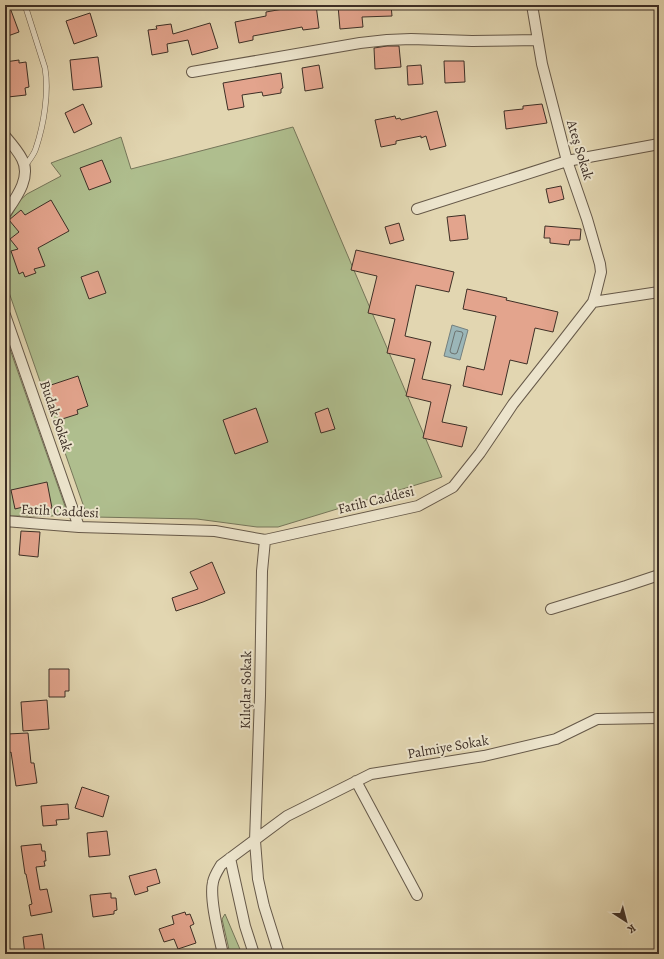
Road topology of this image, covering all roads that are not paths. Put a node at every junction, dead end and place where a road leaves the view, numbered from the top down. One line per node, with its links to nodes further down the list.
1 (25, 5): 8 (lane)
2 (532, 5): 3 (street, Ateş Sokak)
3 (538, 40): 4 (street); 7 (street, Ateş Sokak)
4 (192, 72)
5 (5, 136): 8 (street)
6 (659, 144): 7 (street)
7 (567, 161): 9 (street); 12 (street, Ateş Sokak)
8 (25, 166): 10 (street)
9 (417, 209)
10 (5, 214)
11 (659, 292): 12 (street)
12 (592, 302): 16 (street, Fatih Caddesi)
13 (5, 316): 15 (street, Budak Sokak)
14 (5, 521): 15 (street, Fatih Caddesi)
15 (79, 527): 16 (street, Fatih Caddesi)
16 (265, 540): 21 (street, Kılıçlar Sokak)
17 (659, 575): 18 (street)
18 (551, 609)
19 (659, 718): 20 (street, Palmiye Sokak)
20 (356, 781): 21 (street, Palmiye Sokak); 23 (street)
21 (255, 840): 22 (street, Palmiye Sokak); 26 (street, Kılıçlar Sokak)
22 (230, 858): 24 (street, Palmiye Sokak); 25 (street)
23 (417, 895)
24 (223, 954)
25 (254, 954)
26 (279, 954)

